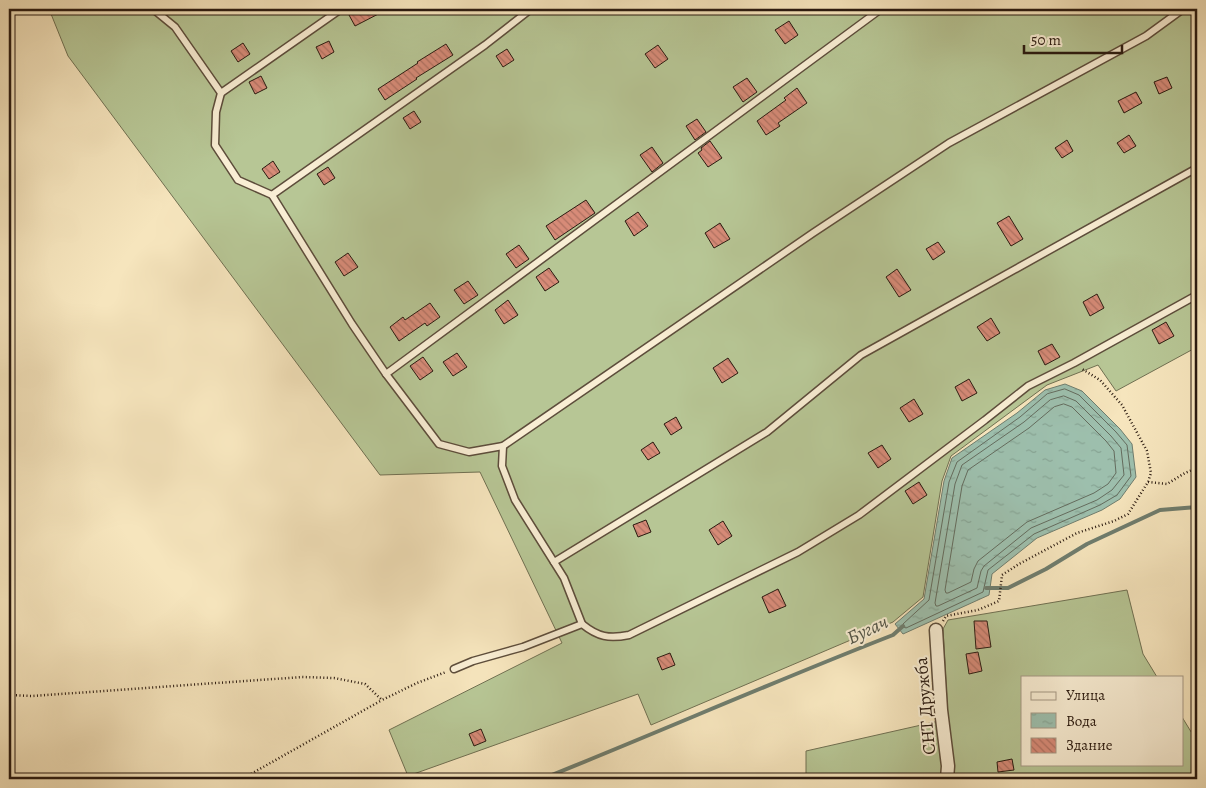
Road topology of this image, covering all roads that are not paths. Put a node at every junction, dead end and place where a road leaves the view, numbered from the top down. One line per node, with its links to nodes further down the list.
1 (153, 9): 6 (lane)
2 (341, 9): 6 (lane)
3 (532, 9): 8 (lane)
4 (881, 9): 10 (lane)
5 (1183, 9): 11 (lane)
6 (221, 93): 8 (lane)
7 (1197, 168): 12 (lane)
8 (272, 195): 10 (lane)
9 (1197, 295): 13 (lane)
10 (386, 374): 11 (lane)
11 (503, 446): 12 (lane)
12 (554, 562): 13 (lane)
13 (582, 624): 15 (lane)
14 (936, 630): 16 (street, СНТ Дружба)
15 (454, 669)
16 (947, 779)

